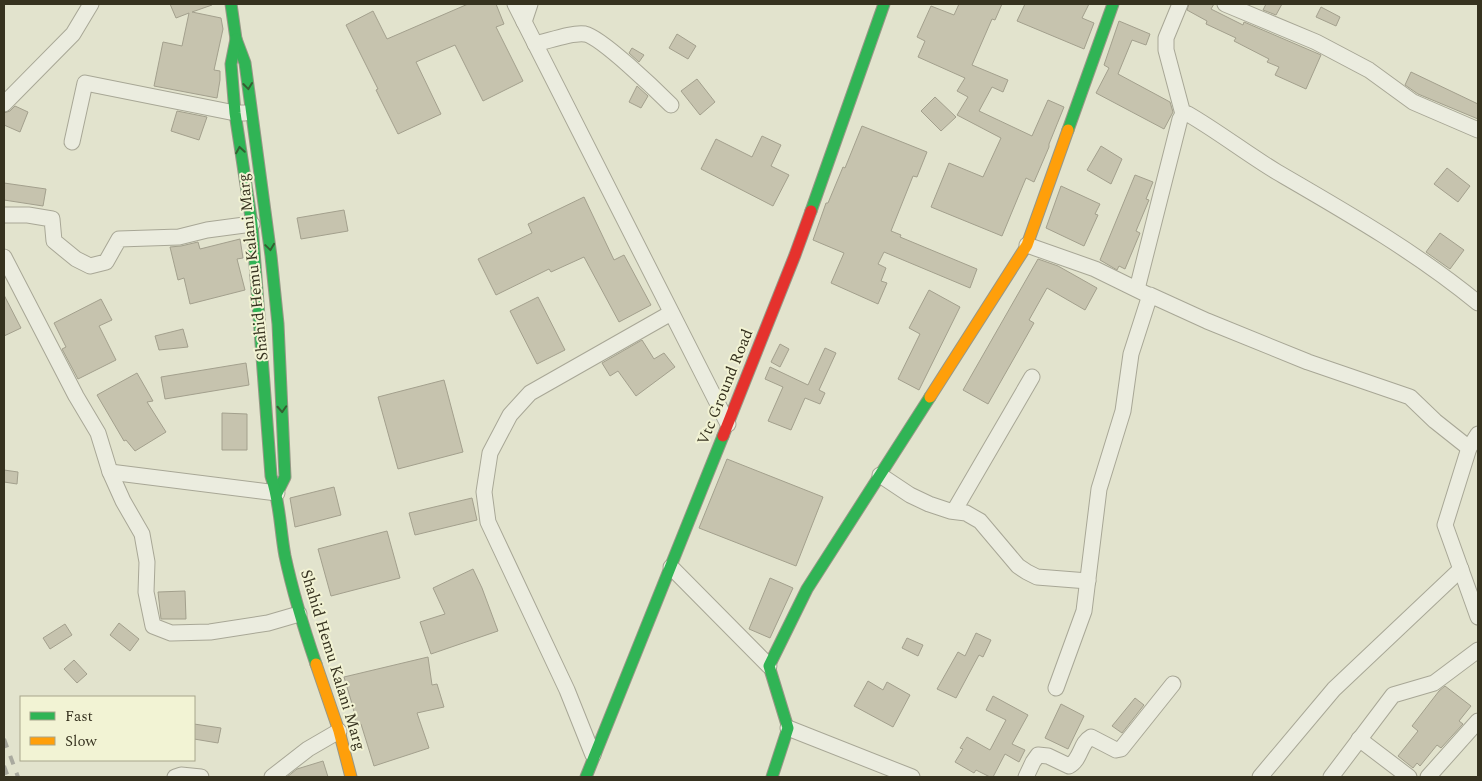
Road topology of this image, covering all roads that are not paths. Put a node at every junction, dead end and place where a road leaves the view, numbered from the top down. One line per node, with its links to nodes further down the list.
1 (91, 4): 12 (street)
2 (231, 4): 10 (street, Shahid Hemu Kalani Marg)
3 (515, 4): 9 (street)
4 (530, 4): 9 (street)
5 (884, 4): 27 (street, Vtc Ground Road)
6 (1113, 4): 21 (street)
7 (1180, 4): 16 (street)
8 (1225, 4): 17 (street)
9 (524, 22): 11 (street)
10 (236, 39): 14 (street, Shahid Hemu Kalani Marg); 15 (street, Shahid Hemu Kalani Marg, one-way to 15)
11 (535, 44): 13 (street); 25 (street)
12 (4, 104)
13 (671, 105)
14 (235, 114): 15 (street); 18 (street); 20 (street, Shahid Hemu Kalani Marg, one-way to 14)
15 (251, 114): 32 (street, Shahid Hemu Kalani Marg, one-way to 32)
16 (1183, 114): 23 (street); 24 (street)
17 (1478, 130)
18 (72, 142)
19 (4, 215): 20 (street)
20 (252, 224): 32 (street, Shahid Hemu Kalani Marg)
21 (1027, 245): 23 (street); 31 (street)
22 (4, 257): 30 (street)
23 (1144, 292): 29 (street); 36 (street)
24 (1478, 302)
25 (671, 313): 27 (street); 47 (street)
26 (1032, 377): 33 (street)
27 (728, 424): 34 (street, Vtc Ground Road)
28 (1478, 434): 29 (street)
29 (1469, 448): 35 (street)
30 (110, 472): 32 (street); 37 (street)
31 (880, 475): 33 (street); 40 (street)
32 (277, 493): 37 (street, Shahid Hemu Kalani Marg)
33 (954, 511): 36 (street)
34 (671, 567): 40 (street); 47 (street, Vtc Ground Road)
35 (1461, 569): 38 (street); 56 (street)
36 (1088, 581): 42 (street)
37 (299, 614): 45 (street, Shahid Hemu Kalani Marg)
38 (1478, 617)
39 (1476, 658): 46 (street)
40 (769, 666): 44 (street)
41 (1173, 684): 55 (street)
42 (1056, 688)
43 (1478, 721): 59 (street)
44 (788, 728): 53 (street); 54 (street)
45 (339, 731): 50 (street); 51 (street, Shahid Hemu Kalani Marg)
46 (1359, 739): 57 (street); 58 (street)
47 (594, 755): 52 (street, Vtc Ground Road)
48 (175, 777): 49 (street)
49 (201, 777)
50 (272, 777)
51 (351, 777)
52 (586, 777)
53 (772, 777)
54 (912, 777)
55 (1026, 777)
56 (1260, 777)
57 (1331, 777)
58 (1409, 777)
59 (1428, 777)

